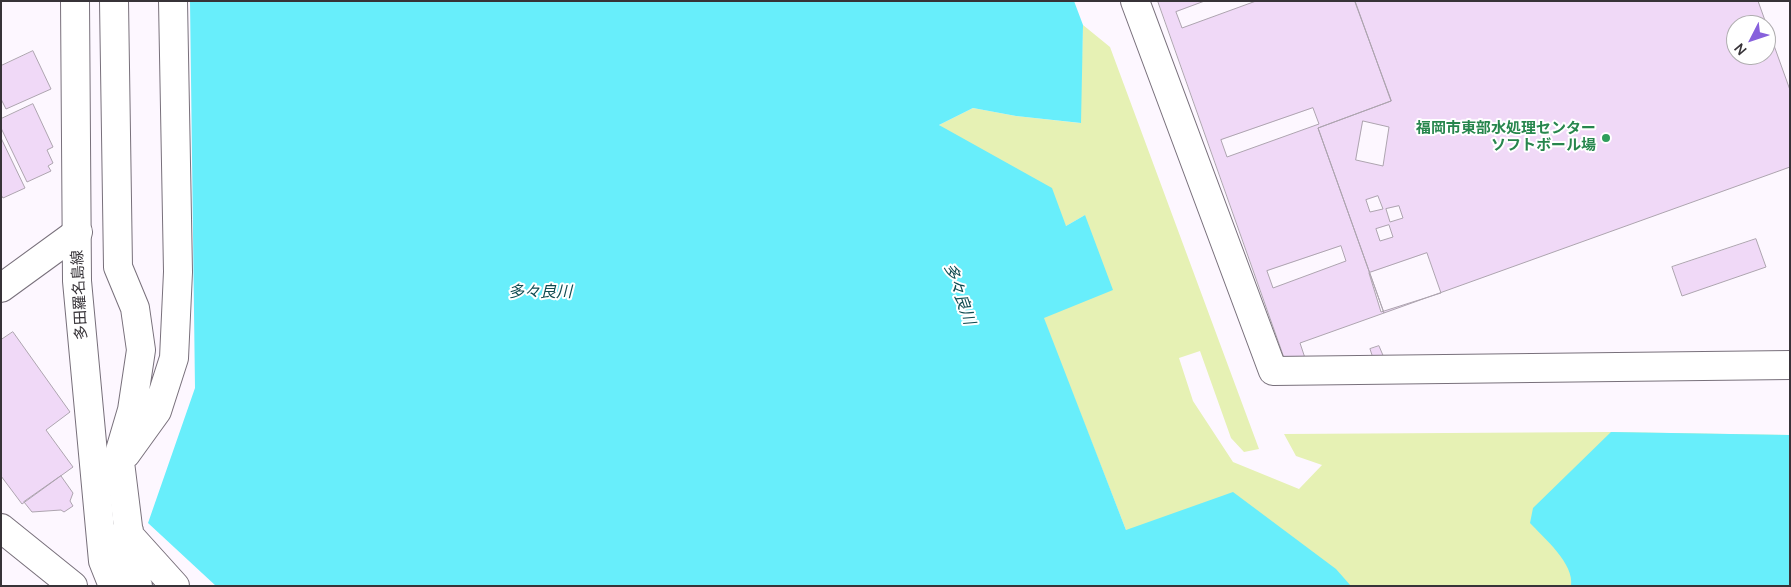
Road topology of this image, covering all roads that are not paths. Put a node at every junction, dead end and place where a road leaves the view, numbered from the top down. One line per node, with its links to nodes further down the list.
1 (75, 1): 5 (street, 多田羅名島線)
2 (114, 1): 8 (street)
3 (173, 1): 8 (street)
4 (1135, 1): 7 (street)
5 (78, 232): 6 (street); 13 (street, 多田羅名島線)
6 (1, 288)
7 (1790, 365)
8 (120, 464): 10 (street)
9 (1, 528): 12 (street)
10 (129, 530): 11 (street); 14 (street)
11 (167, 576): 15 (street)
12 (73, 586)
13 (113, 586)
14 (138, 586)
15 (183, 586)

